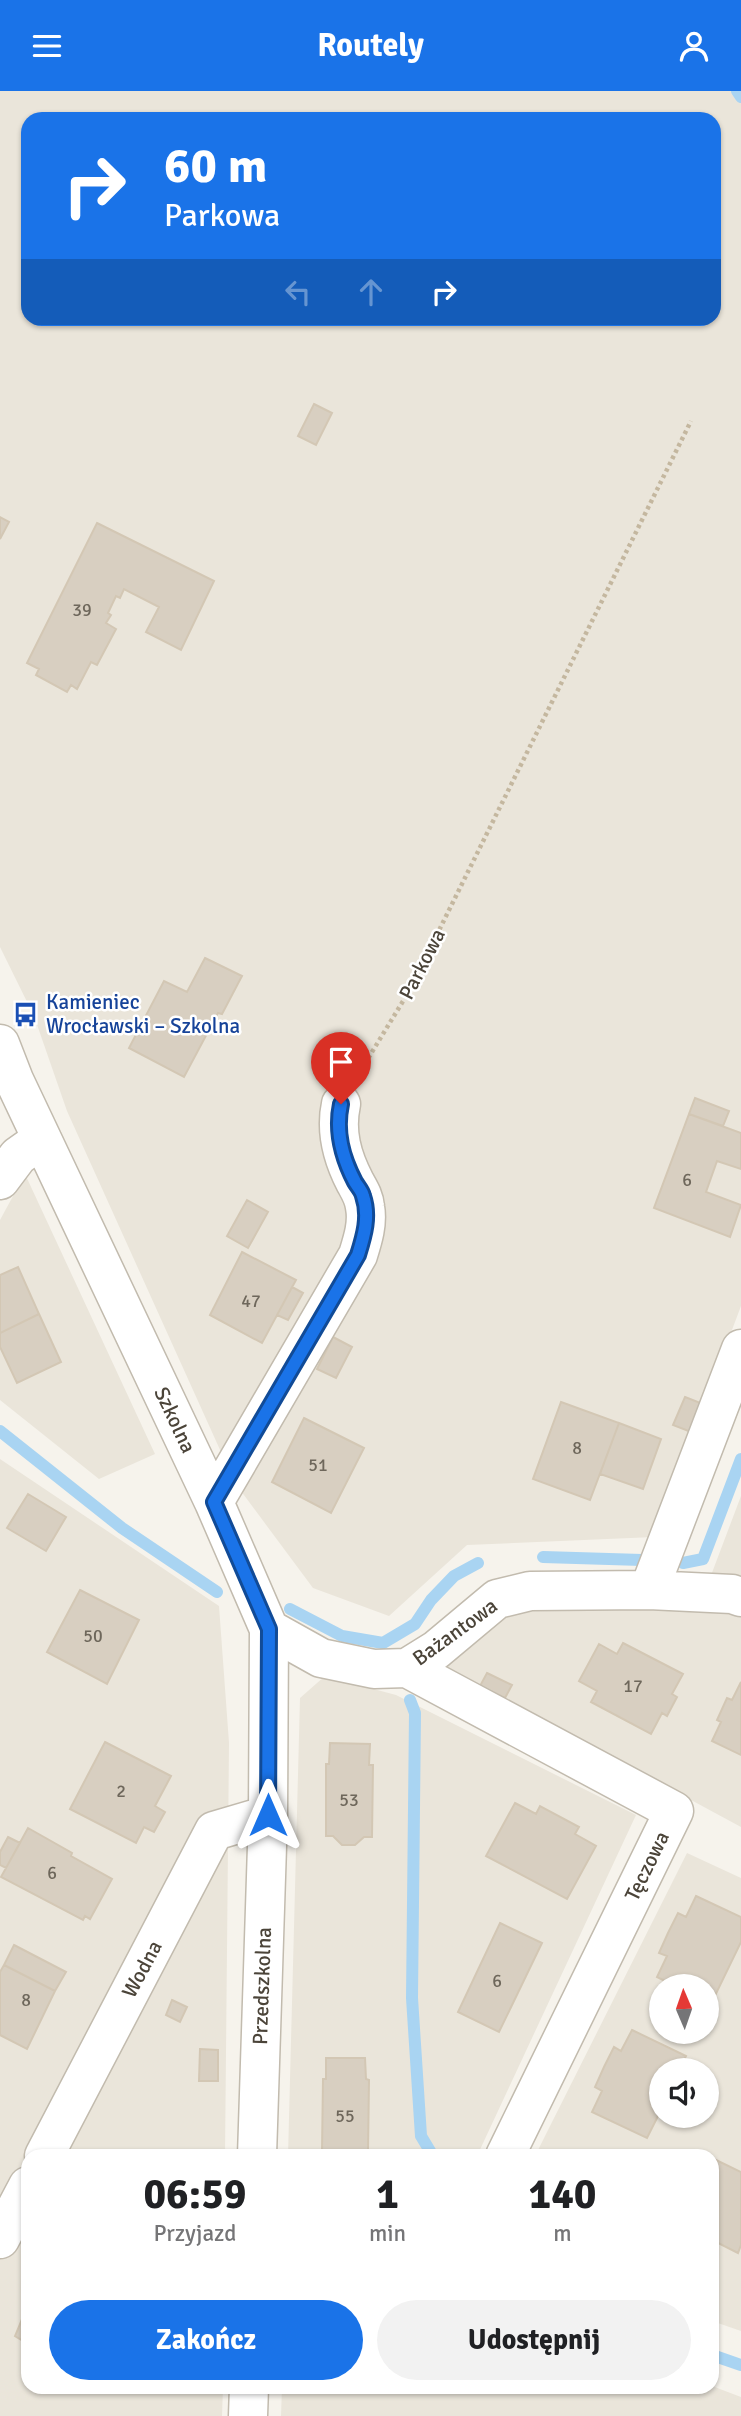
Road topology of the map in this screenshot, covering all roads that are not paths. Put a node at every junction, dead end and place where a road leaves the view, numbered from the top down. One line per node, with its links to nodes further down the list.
1 (0, 1044): 3 (street, Szkolna)
2 (341, 1104): 6 (street)
3 (42, 1139): 4 (street); 6 (street, Szkolna)
4 (0, 1181)
5 (741, 1349): 7 (street)
6 (214, 1502): 9 (street, Szkolna)
7 (649, 1590): 8 (street, Bażantowa); 10 (street, Bażantowa)
8 (741, 1597)
9 (269, 1629): 10 (street, Bażantowa); 11 (street, Szkolna)
10 (407, 1668): 14 (street, Tęczowa)
11 (268, 1815): 12 (street, Wodna); 13 (street, Przedszkolna)
12 (48, 2149)
13 (257, 2149)
14 (508, 2149)
15 (21, 2199): 16 (street)
16 (0, 2239)
17 (249, 2394): 18 (street)
18 (248, 2416)

